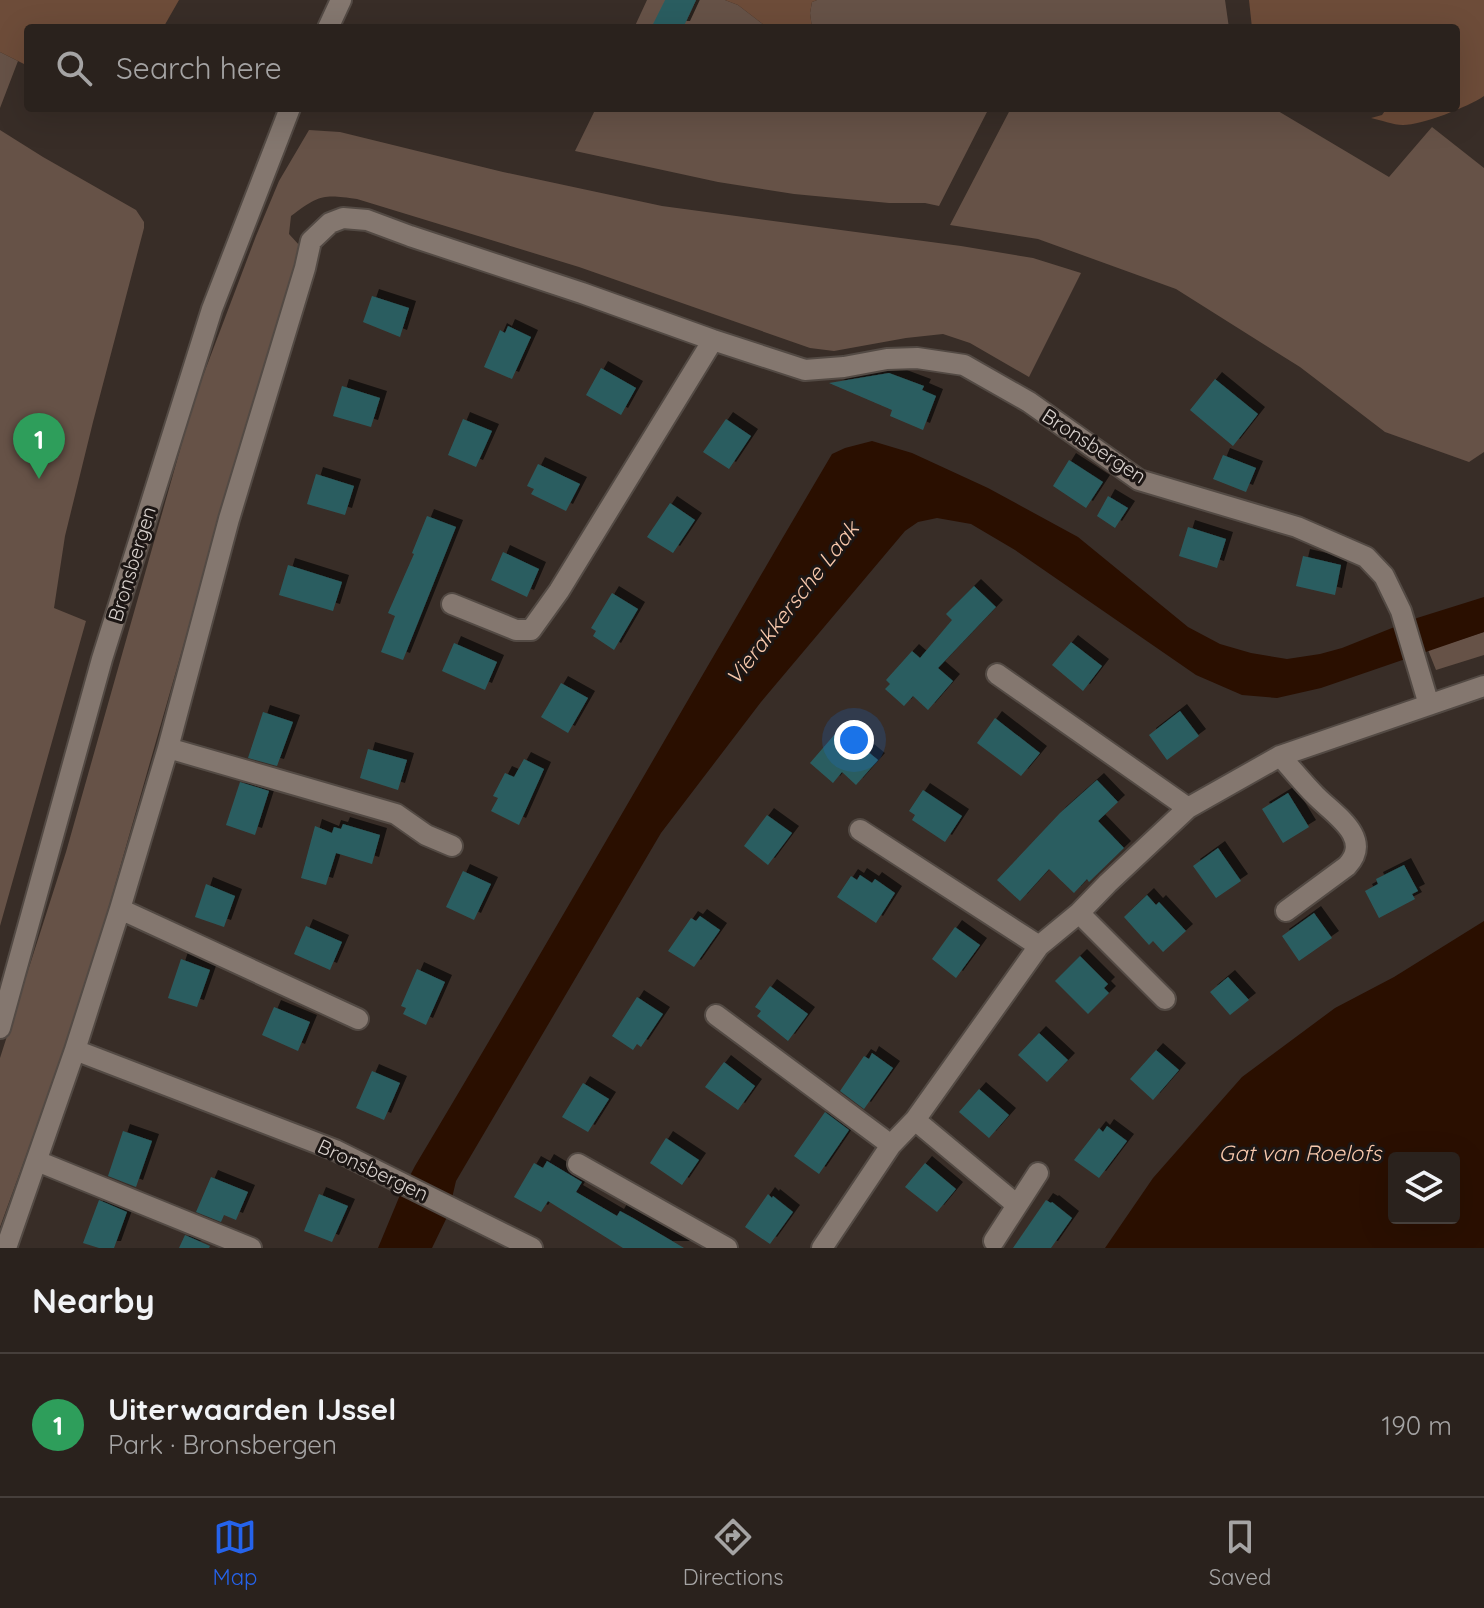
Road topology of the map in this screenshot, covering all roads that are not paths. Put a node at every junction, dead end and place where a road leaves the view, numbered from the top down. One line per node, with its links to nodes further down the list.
1 (341, 0): 2 (street)
2 (330, 24)
3 (288, 112): 21 (street, Bronsbergen)
4 (713, 340): 5 (street); 8 (street, Bronsbergen); 9 (street, Bronsbergen)
5 (452, 604)
6 (997, 674): 11 (street)
7 (1484, 686): 8 (street)
8 (1429, 705): 10 (street)
9 (168, 748): 13 (street); 14 (street, Bronsbergen)
10 (1280, 756): 11 (street); 15 (street)
11 (1188, 808): 16 (street)
12 (860, 830): 17 (street)
13 (452, 846)
14 (120, 909): 20 (street); 22 (street, Bronsbergen)
15 (1286, 911)
16 (1079, 913): 17 (street); 18 (street)
17 (1039, 946): 23 (street)
18 (1165, 999)
19 (716, 1015): 24 (street)
20 (358, 1019)
21 (0, 1028)
22 (75, 1050): 25 (street, Bronsbergen); 32 (street, Bronsbergen)
23 (915, 1120): 24 (street); 28 (street)
24 (891, 1145): 34 (street)
25 (37, 1161): 30 (street, Bronsbergen); 31 (street)
26 (578, 1164): 33 (street)
27 (1038, 1173): 28 (street)
28 (1017, 1205): 29 (street)
29 (994, 1241)
30 (6, 1248)
31 (251, 1248)
32 (532, 1248)
33 (727, 1248)
34 (822, 1248)

